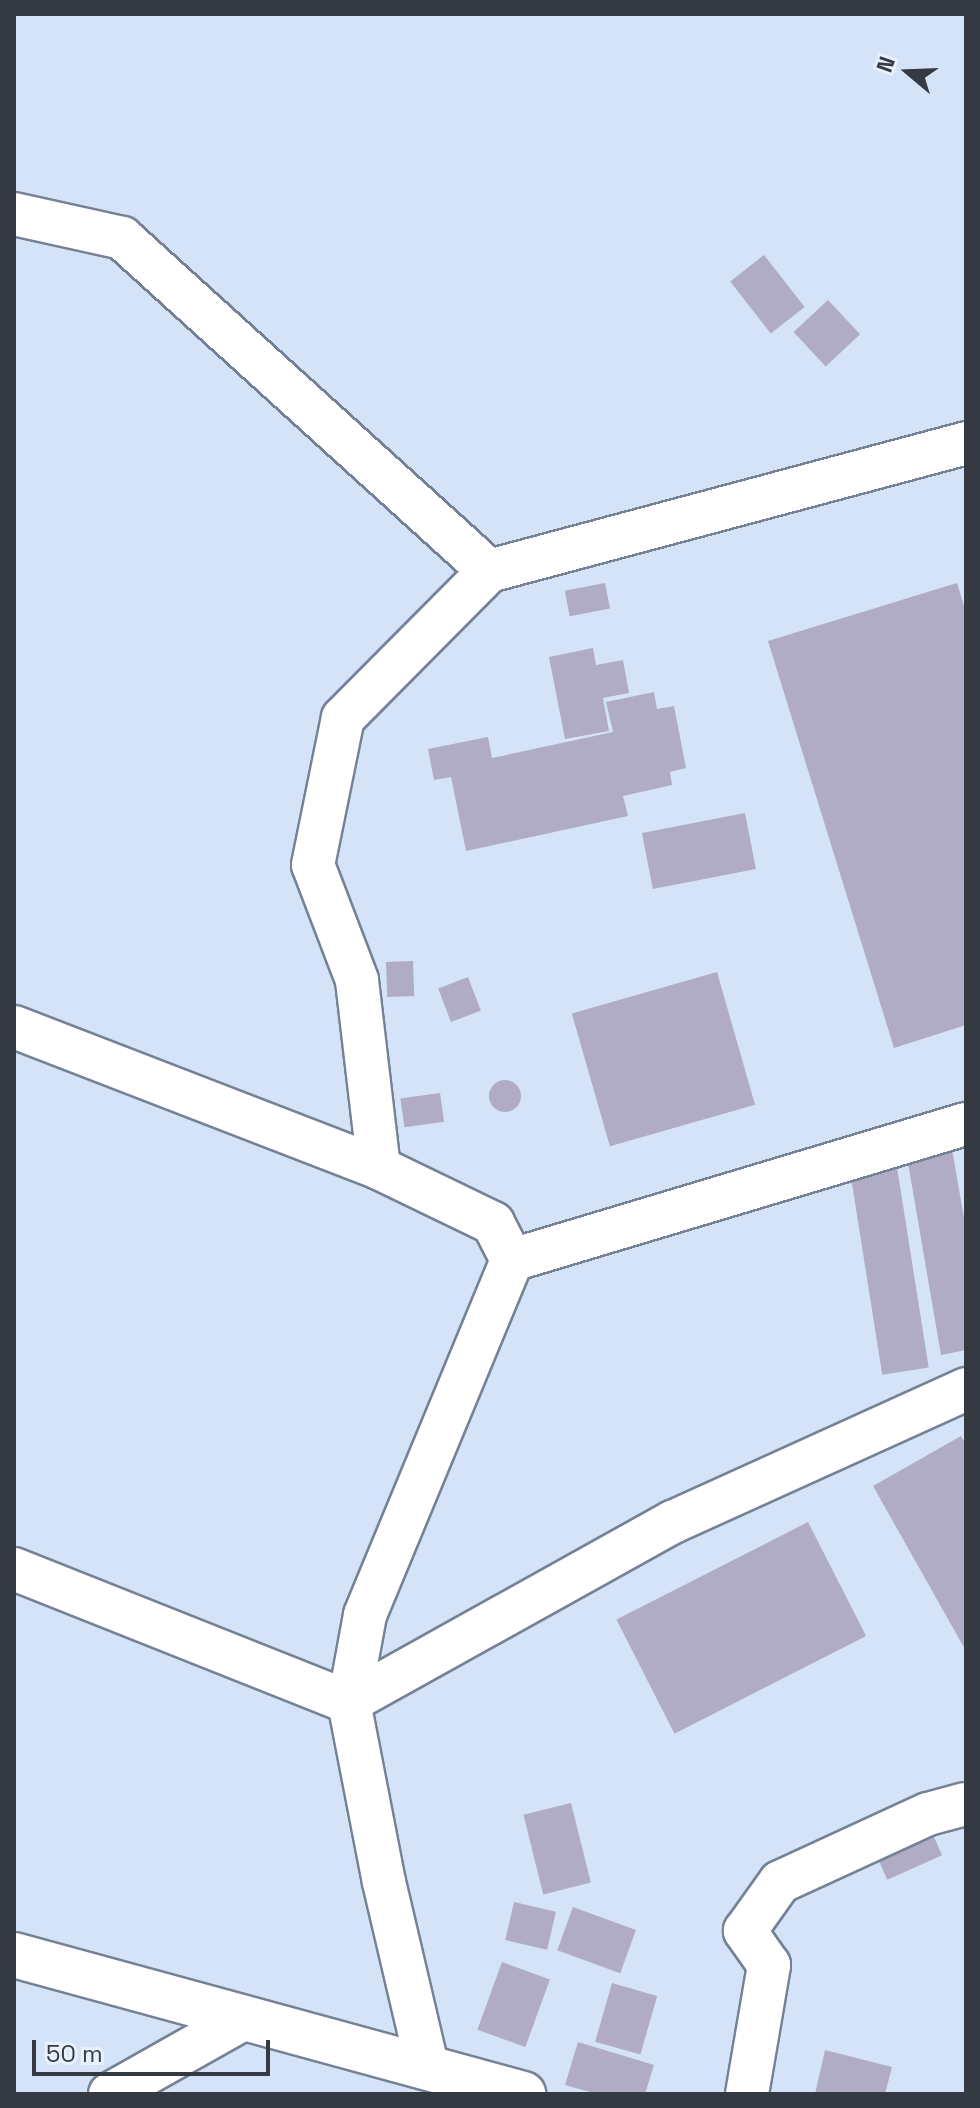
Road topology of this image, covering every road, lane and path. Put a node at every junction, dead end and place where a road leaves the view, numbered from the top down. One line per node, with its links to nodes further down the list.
1 (14, 214): 3 (street)
2 (966, 443): 3 (street)
3 (489, 571): 6 (street)
4 (14, 1027): 6 (street)
5 (966, 1124): 7 (street)
6 (379, 1168): 7 (street)
7 (512, 1260): 10 (street)
8 (966, 1389): 10 (street)
9 (14, 1569): 10 (street)
10 (349, 1702): 14 (street)
11 (966, 1804): 17 (street)
12 (14, 1955): 13 (main road)
13 (245, 2018): 14 (main road); 15 (street)
14 (427, 2066): 16 (main road)
15 (110, 2094)
16 (523, 2094)
17 (747, 2094)

